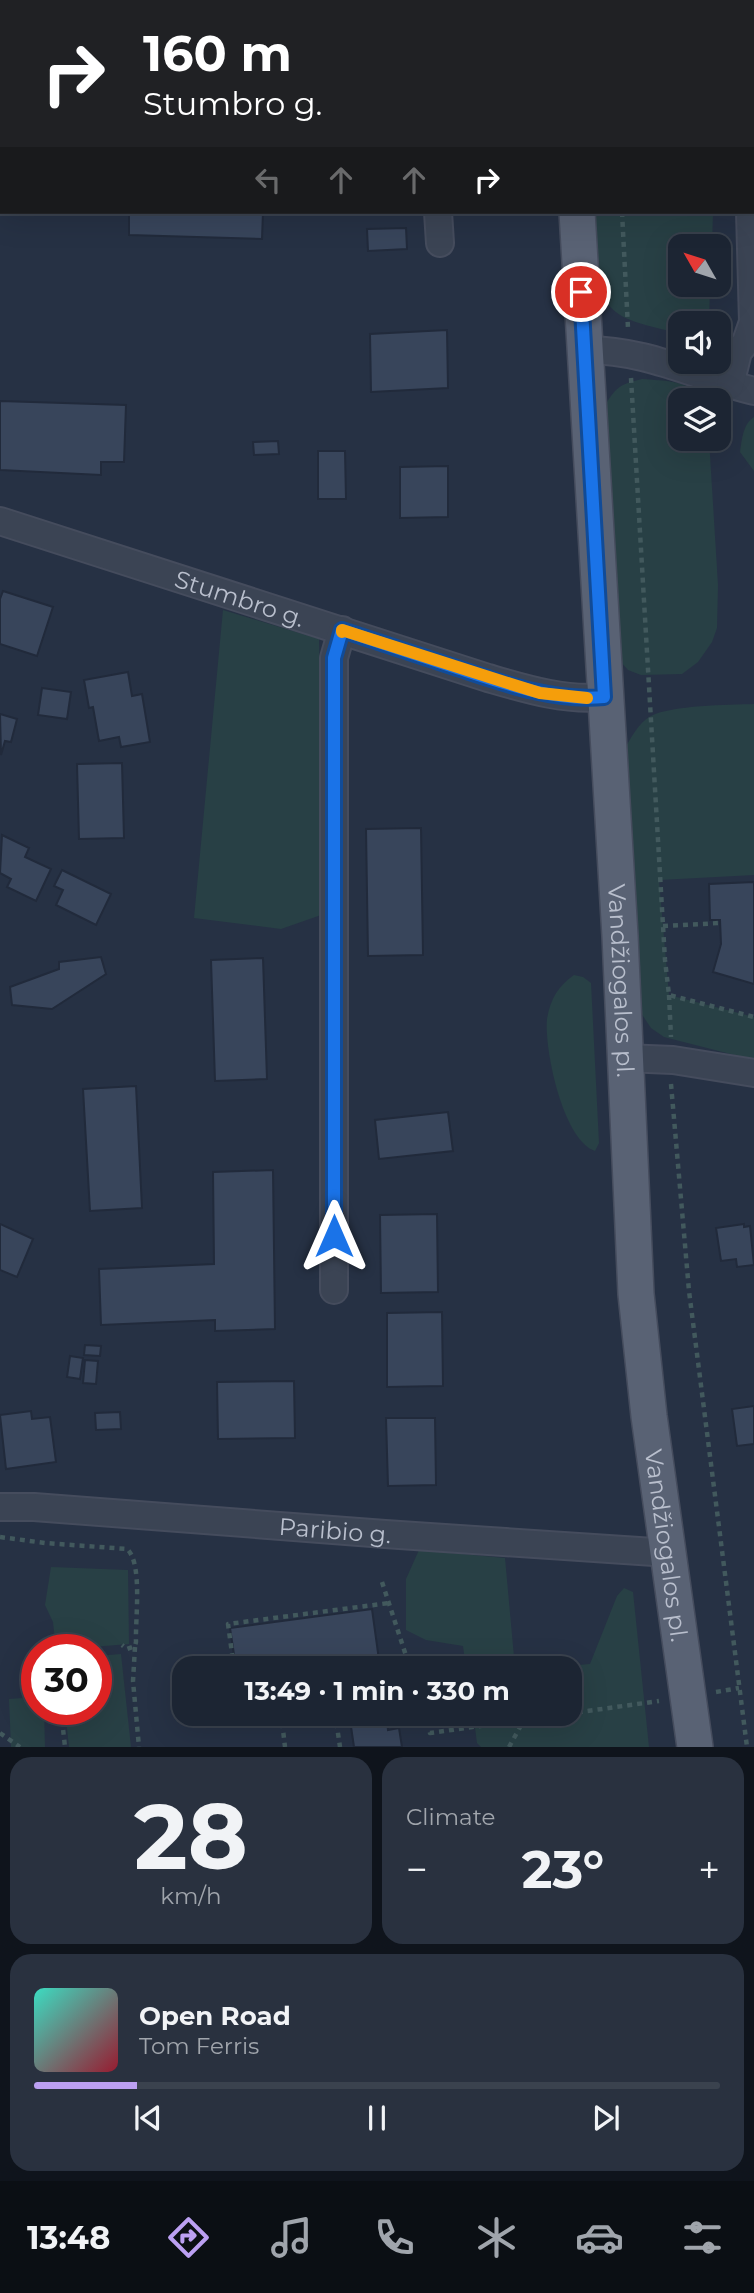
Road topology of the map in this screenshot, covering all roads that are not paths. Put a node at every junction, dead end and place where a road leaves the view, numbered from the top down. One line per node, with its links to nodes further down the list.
1 (438, 214): 4 (street)
2 (577, 214): 5 (main road, Vandžiogalos pl.)
3 (750, 214): 6 (street)
4 (440, 243)
5 (584, 350): 6 (street); 9 (main road, Vandžiogalos pl.)
6 (742, 388)
7 (0, 521): 8 (street, Stumbro g.)
8 (342, 630): 9 (street, Stumbro g.); 12 (street)
9 (604, 697): 10 (main road, Vandžiogalos pl.)
10 (624, 1059): 11 (street); 14 (main road, Vandžiogalos pl.)
11 (754, 1073)
12 (334, 1290)
13 (0, 1507): 14 (street, Paribio g.)
14 (669, 1553): 15 (main road, Vandžiogalos pl.)
15 (695, 1747)

